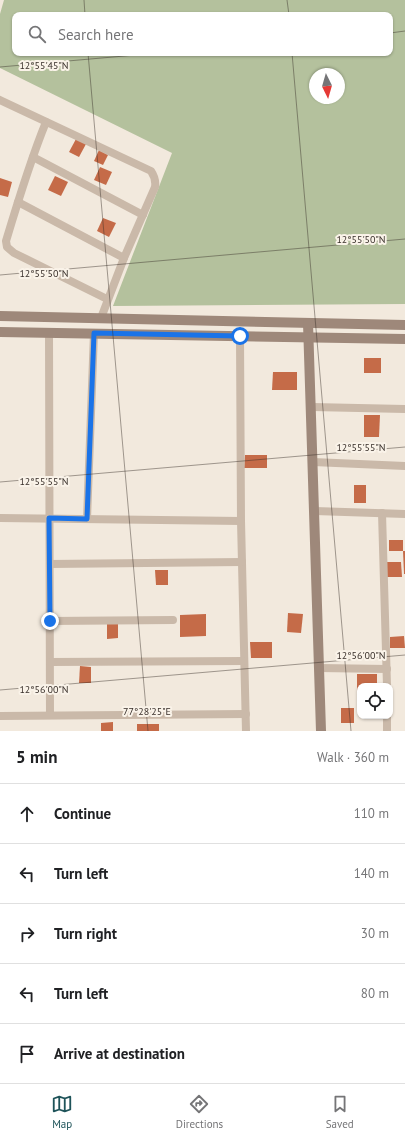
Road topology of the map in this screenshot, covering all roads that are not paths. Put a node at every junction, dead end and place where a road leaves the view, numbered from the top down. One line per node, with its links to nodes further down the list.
1 (0, 100): 2 (street)
2 (46, 122): 3 (street); 5 (street)
3 (33, 157): 4 (street); 5 (street)
4 (18, 202): 6 (street); 7 (street)
5 (142, 215): 6 (street)
6 (124, 258): 7 (street)
7 (107, 299): 9 (street)
8 (0, 316): 9 (street)
9 (100, 318): 10 (street)
10 (308, 323): 11 (street); 16 (street)
11 (405, 325)
12 (0, 332): 13 (street)
13 (49, 332): 14 (street); 26 (street)
14 (94, 333): 15 (street); 27 (street)
15 (240, 336): 16 (street); 28 (street)
16 (309, 337): 17 (street); 18 (street)
17 (405, 339)
18 (312, 407): 19 (street); 20 (street)
19 (405, 408)
20 (313, 462): 21 (street); 22 (street)
21 (405, 466)
22 (314, 511): 23 (street); 35 (street)
23 (382, 513): 24 (street); 36 (street)
24 (405, 514)
25 (0, 518): 26 (street)
26 (49, 518): 27 (street); 30 (street)
27 (87, 519): 28 (street)
28 (241, 521): 29 (street)
29 (242, 562): 30 (street); 33 (street)
30 (50, 564): 32 (street)
31 (173, 620): 32 (street)
32 (50, 621): 34 (street)
33 (244, 661): 34 (street); 38 (street)
34 (50, 662): 39 (street)
35 (319, 668): 36 (street); 43 (street)
36 (387, 669): 37 (street)
37 (387, 683)
38 (246, 714): 39 (street); 42 (street)
39 (50, 715): 40 (street)
40 (0, 716)
41 (387, 719): 44 (street)
42 (246, 731)
43 (321, 731)
44 (387, 731)

